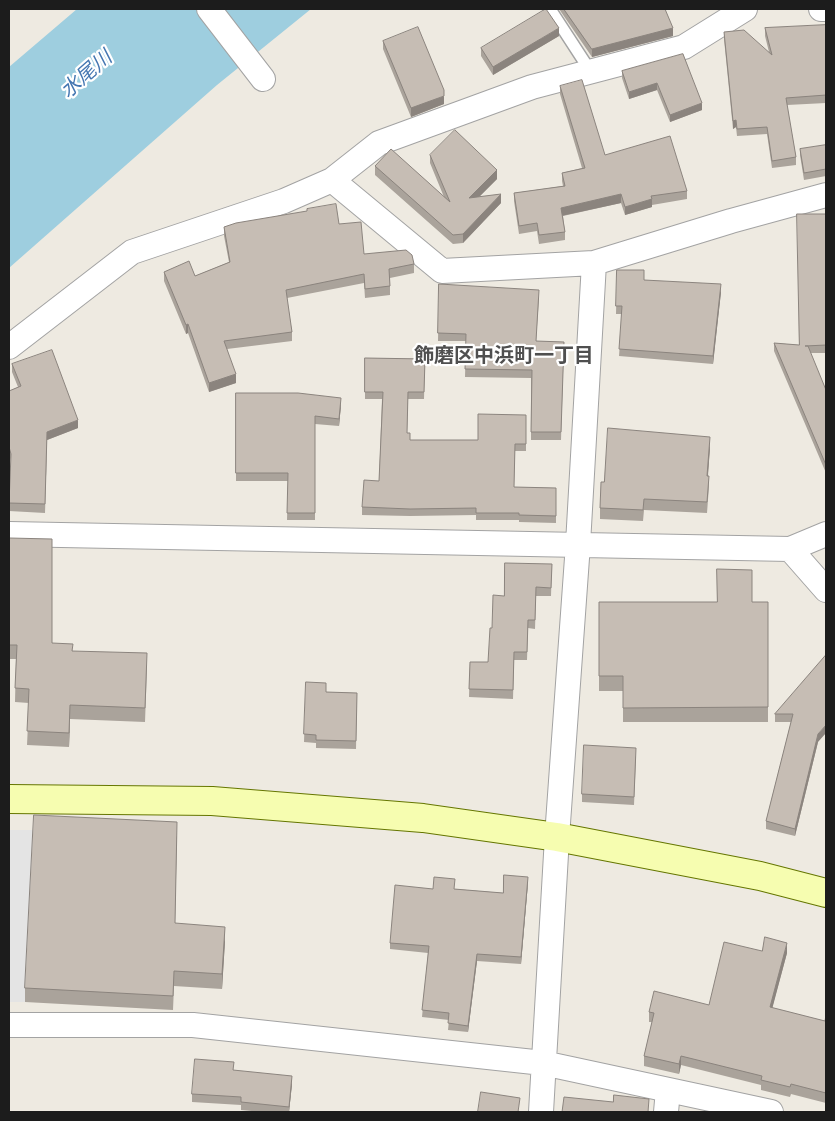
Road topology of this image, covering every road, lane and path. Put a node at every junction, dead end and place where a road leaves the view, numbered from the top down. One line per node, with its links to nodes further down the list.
1 (209, 9): 7 (street)
2 (550, 9): 6 (lane)
3 (745, 9): 6 (street)
4 (821, 9): 5 (street)
5 (826, 9)
6 (591, 72): 8 (street)
7 (263, 79)
8 (332, 180): 10 (street); 11 (street)
9 (826, 195): 10 (street)
10 (594, 264): 14 (street)
11 (9, 347)
12 (9, 534): 14 (street)
13 (826, 534): 15 (street)
14 (578, 544): 15 (street); 18 (street)
15 (790, 549): 16 (street)
16 (826, 590)
17 (9, 799): 18 (street)
18 (557, 837): 19 (street); 21 (street)
19 (826, 893)
20 (9, 1024): 21 (street)
21 (543, 1064): 22 (street); 23 (street)
22 (667, 1101): 24 (street)
23 (540, 1112)
24 (771, 1112)

